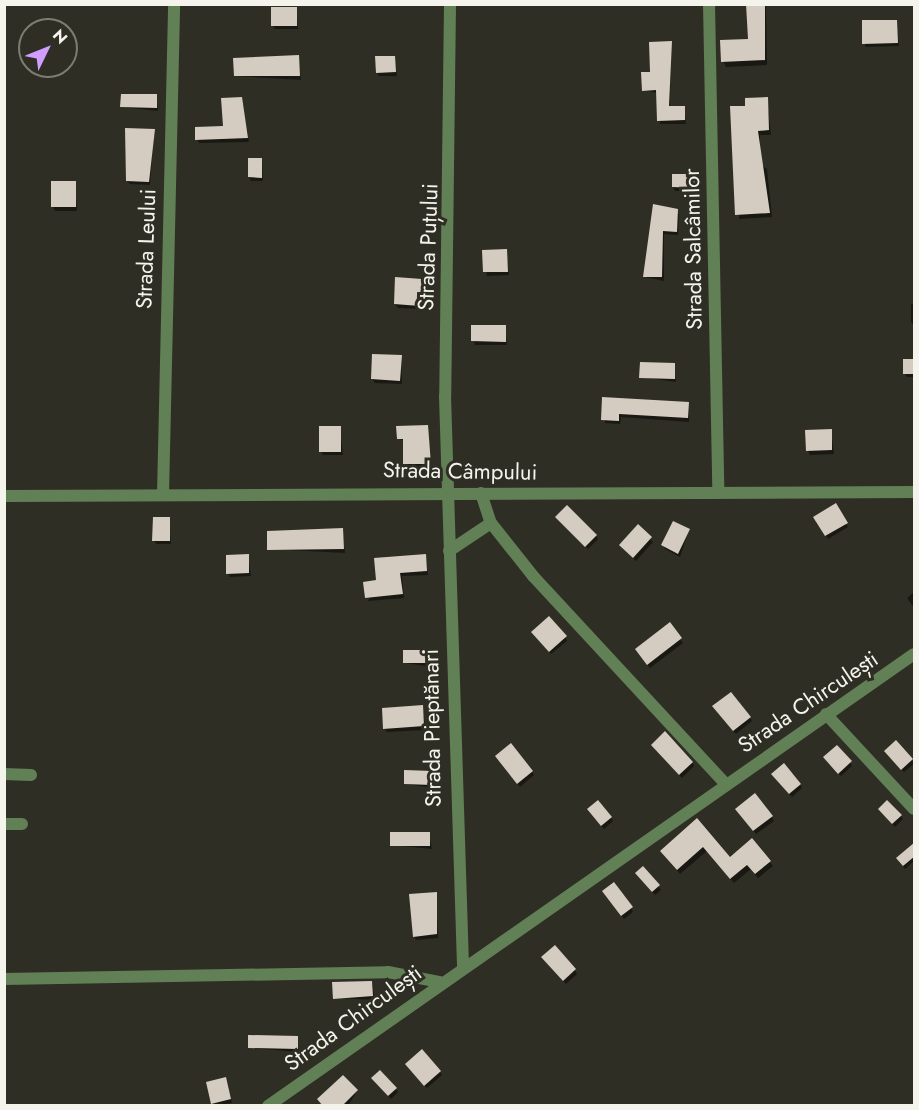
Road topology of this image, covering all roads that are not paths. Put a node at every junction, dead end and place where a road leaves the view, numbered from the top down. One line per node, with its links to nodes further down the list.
1 (174, 4): 8 (street, Strada Leului)
2 (450, 4): 4 (street, Strada Puțului)
3 (710, 4): 7 (street, Strada Salcâmilor)
4 (449, 490): 6 (street, Strada Câmpului); 8 (street, Strada Câmpului); 11 (street, Strada Pieptănari)
5 (915, 492): 7 (street, Strada Câmpului)
6 (481, 493): 7 (street, Strada Câmpului); 10 (street)
7 (718, 493)
8 (163, 495): 9 (street, Strada Câmpului)
9 (4, 496)
10 (490, 523): 11 (street); 16 (street)
11 (449, 550): 20 (street, Strada Pieptănari)
12 (915, 654): 13 (street, Strada Chirculești)
13 (826, 714): 16 (street, Strada Chirculești); 17 (street)
14 (4, 774): 15 (street)
15 (30, 775)
16 (725, 783): 20 (street, Strada Chirculești)
17 (915, 809)
18 (4, 824): 19 (street)
19 (22, 824)
20 (463, 966): 22 (street, Strada Chirculești)
21 (4, 979): 22 (street)
22 (440, 982): 23 (street, Strada Chirculești)
23 (268, 1106)

